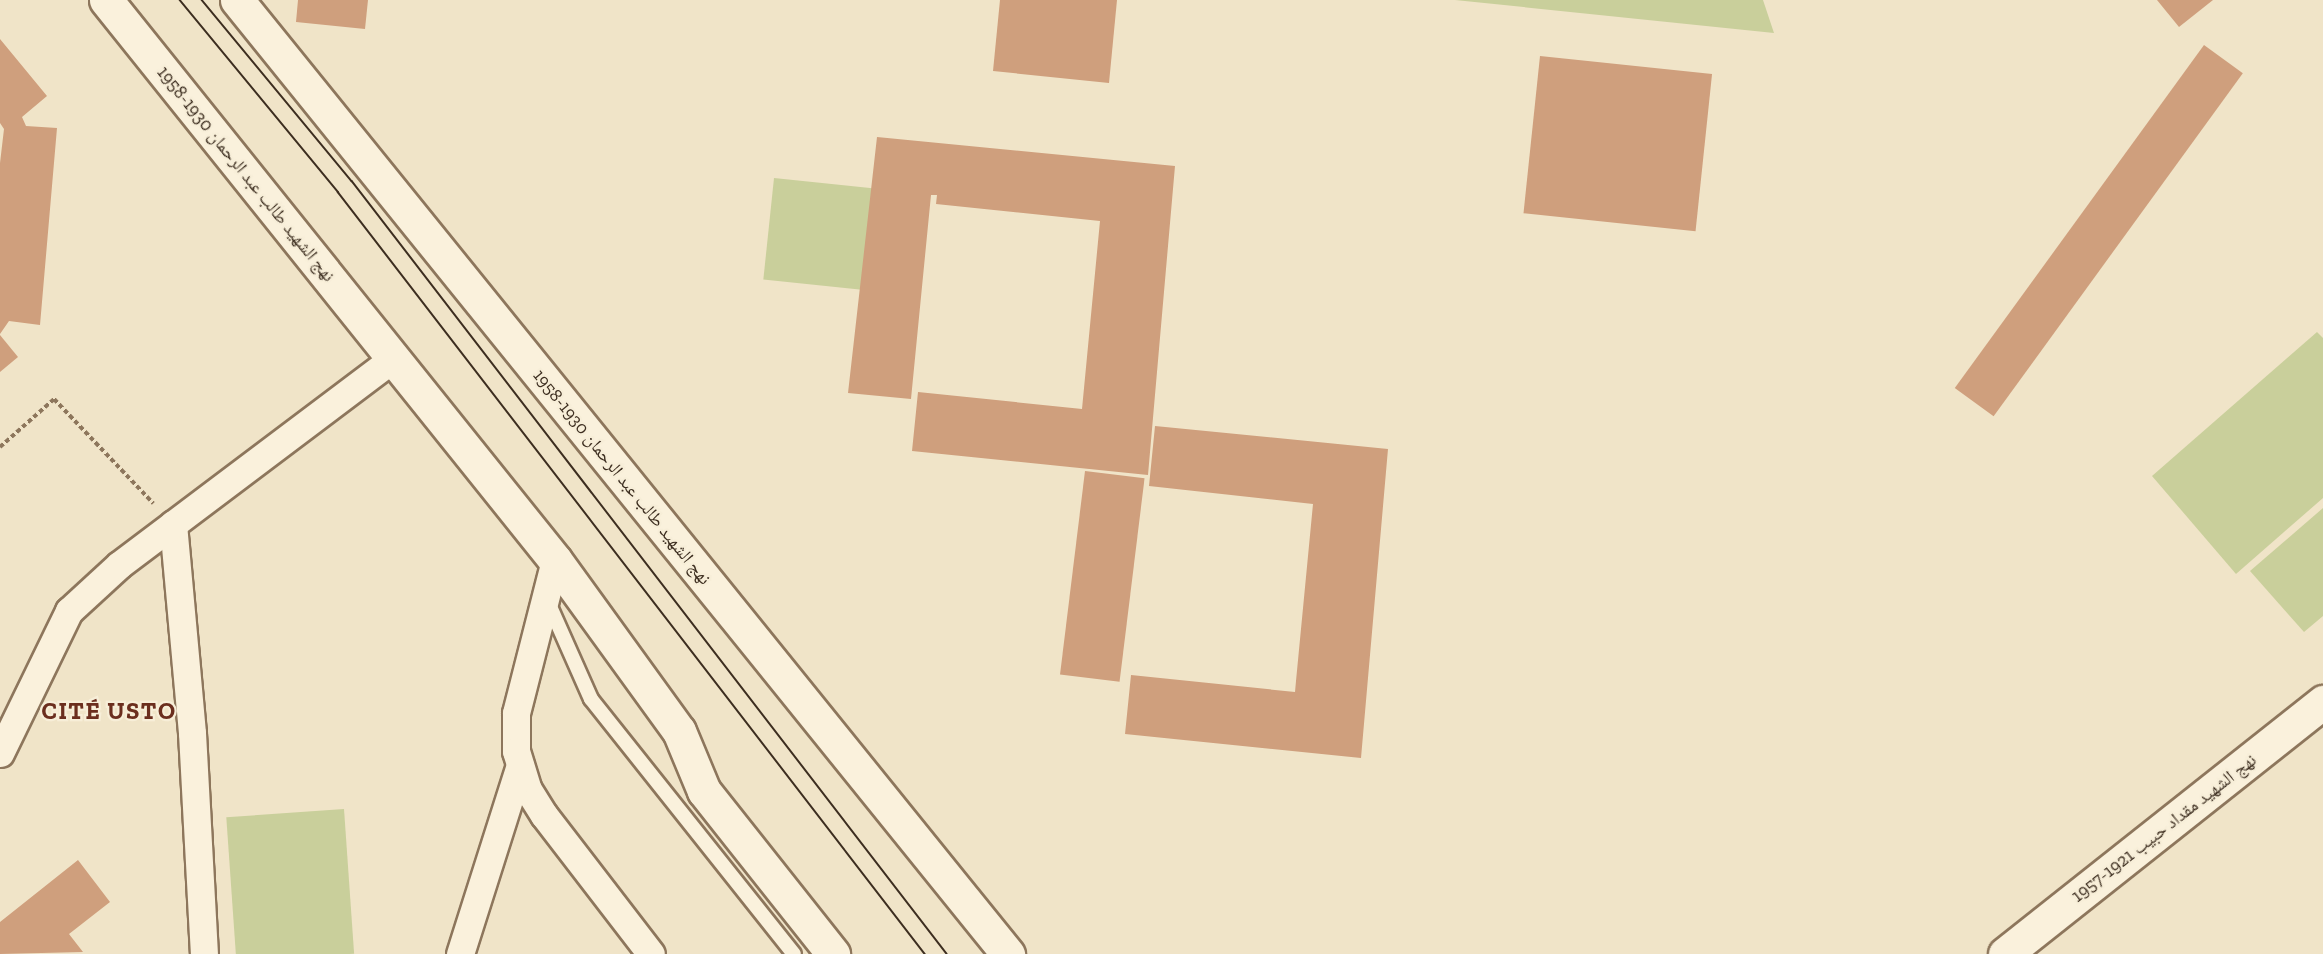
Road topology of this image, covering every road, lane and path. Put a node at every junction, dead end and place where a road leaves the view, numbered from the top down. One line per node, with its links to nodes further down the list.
1 (106, 0): 3 (main road, نهج الشهيد طالب عبد الرحمان 1930-1958)
2 (237, 0): 16 (main road, نهج الشهيد طالب عبد الرحمان 1930-1958)
3 (394, 358): 5 (street); 6 (main road, نهج الشهيد طالب عبد الرحمان 1930-1958)
4 (0, 447): 5 (path)
5 (173, 524): 9 (street); 11 (street)
6 (555, 560): 7 (street); 15 (main road, نهج الشهيد طالب عبد الرحمان 1930-1958)
7 (545, 598): 10 (street); 14 (lane)
8 (2323, 702): 17 (main road, نهج الشهيد مقداد حبيب 1921-1957)
9 (0, 753)
10 (520, 765): 12 (street); 13 (street)
11 (204, 954)
12 (460, 954)
13 (651, 954)
14 (794, 954)
15 (833, 954)
16 (1008, 954)
17 (2005, 954)

